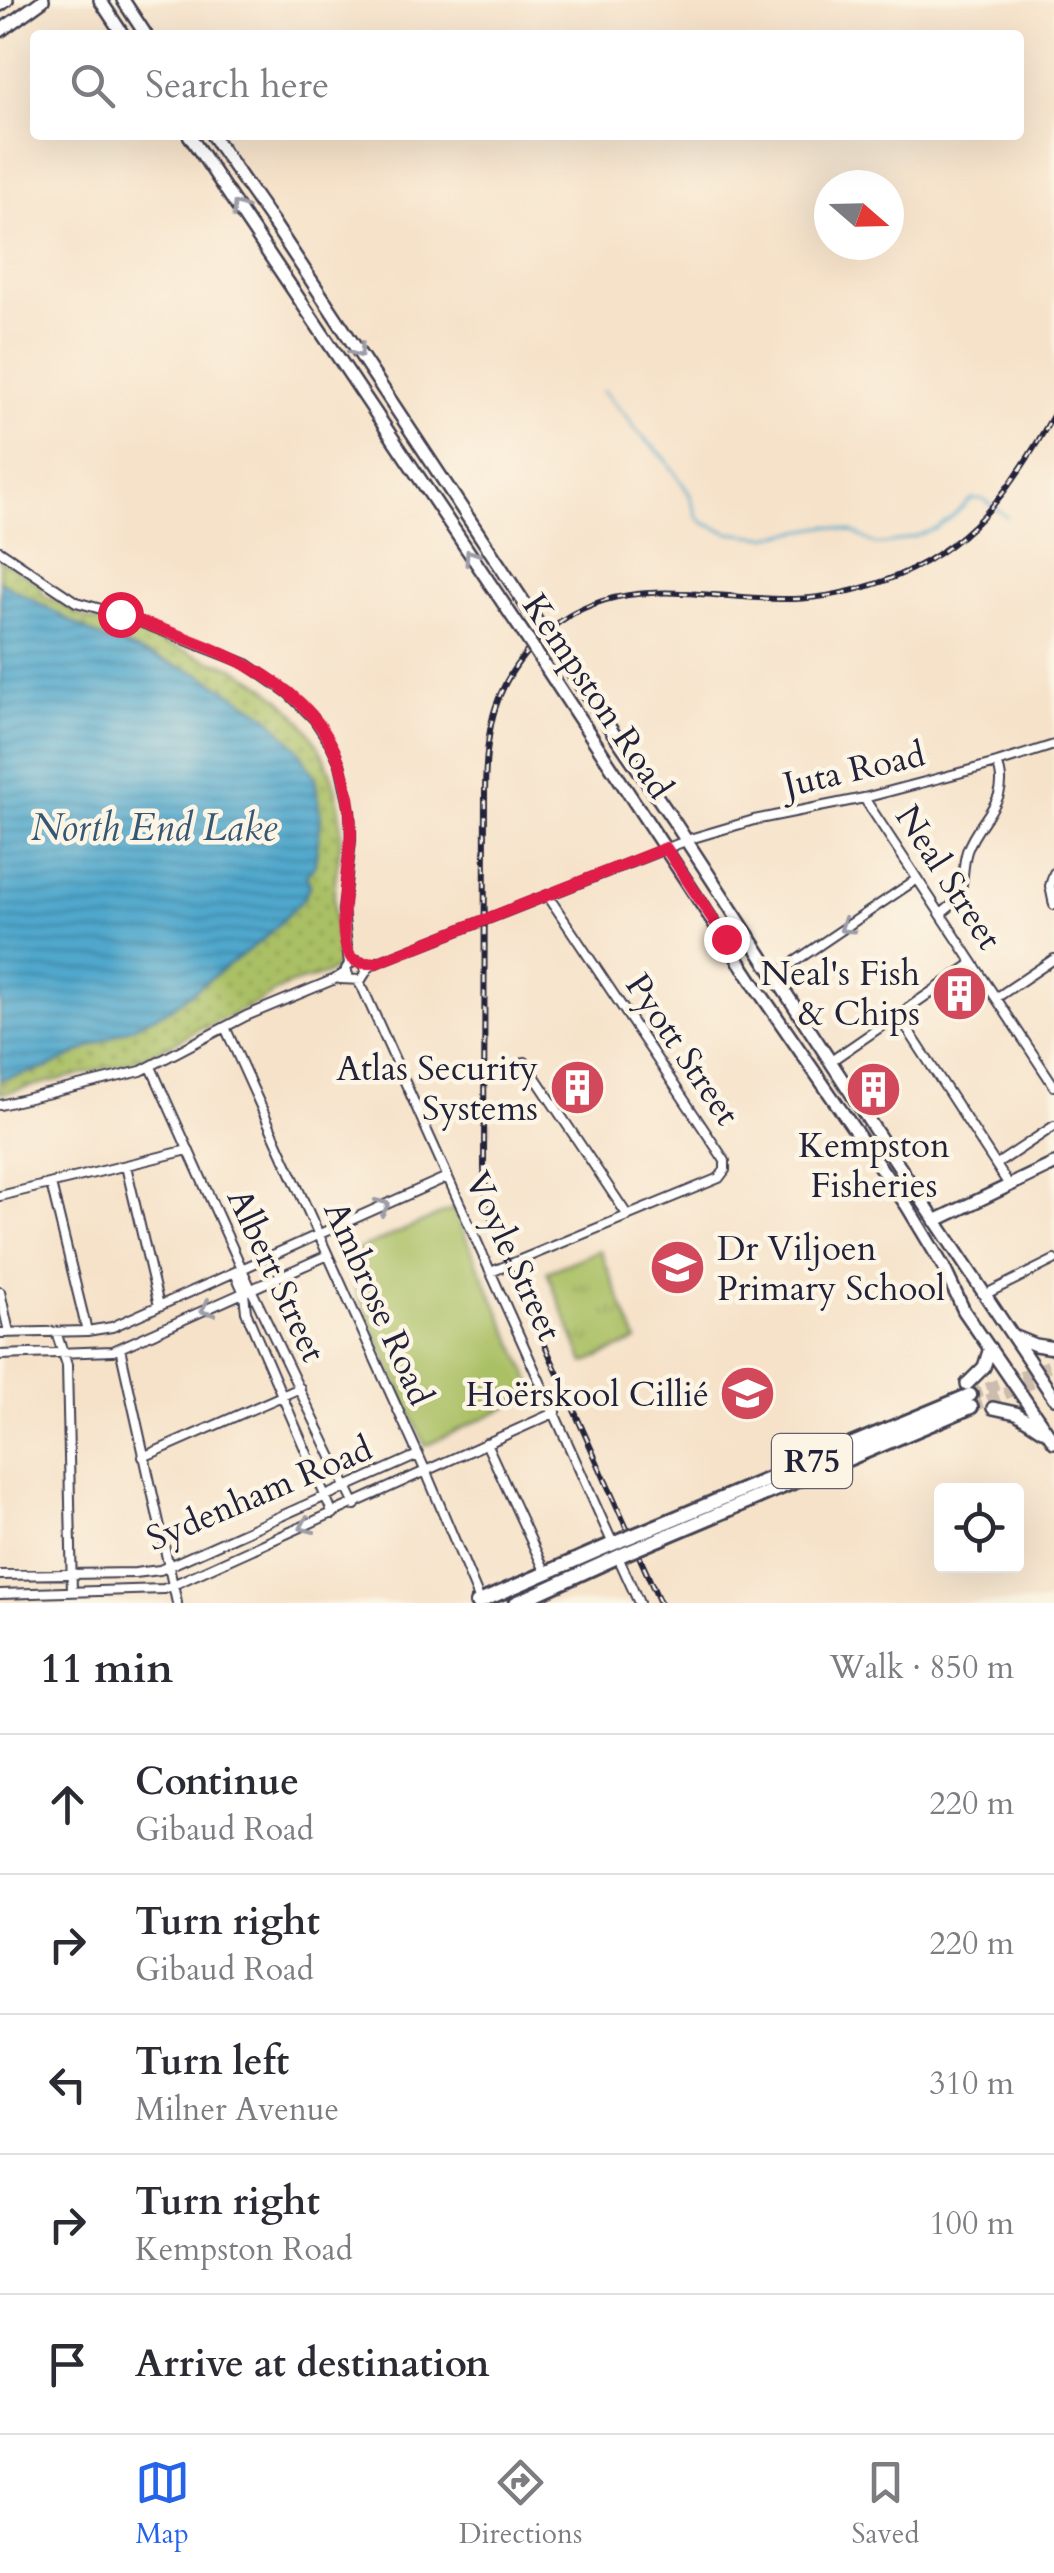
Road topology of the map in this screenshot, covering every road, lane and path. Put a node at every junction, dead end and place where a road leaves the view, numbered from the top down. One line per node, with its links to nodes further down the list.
1 (7, 0): 5 (main road)
2 (43, 0): 8 (main road)
3 (100, 0): 6 (main road)
4 (122, 0): 7 (main road)
5 (0, 5)
6 (120, 30)
7 (143, 30)
8 (0, 31)
9 (192, 140): 16 (main road, Kempston Road, one-way to 9, bridge)
10 (215, 140): 15 (main road, Kempston Road, one-way to 15, bridge)
11 (0, 551): 24 (street, Voyle Street)
12 (1054, 745): 13 (street, Juta Road)
13 (998, 764): 14 (street, Juta Road); 21 (street)
14 (864, 798): 15 (street, Juta Road); 18 (street, Neal Street)
15 (686, 841): 16 (street, Juta Road); 25 (main road, Kempston Road)
16 (666, 848): 19 (street, Juta Road); 61 (main road, Kempston Road)
17 (1054, 873): 20 (street)
18 (918, 879): 21 (street, Neal Street); 25 (street, one-way to 25)
19 (548, 896): 24 (street, Juta Road); 43 (street, Pyott Street)
20 (1054, 905)
21 (941, 914): 23 (street, Neal Street)
22 (1054, 958): 26 (street)
23 (972, 964): 26 (street, Neal Street); 27 (street)
24 (356, 971): 28 (street); 39 (street, Voyle Street)
25 (774, 975): 29 (main road, Kempston Road)
26 (996, 998): 32 (street, Neal Street)
27 (898, 1016): 29 (street); 36 (street)
28 (226, 1026): 31 (street); 45 (street, Ambrose Road)
29 (830, 1061): 44 (main road, Kempston Road)
30 (525, 1062): 43 (street)
31 (151, 1067): 33 (street); 35 (street, Albert Street)
32 (1054, 1086)
33 (0, 1105)
34 (1054, 1126): 36 (street)
35 (188, 1150): 38 (street); 48 (street, Albert Street)
36 (997, 1164): 41 (street)
37 (1054, 1164): 41 (main road)
38 (126, 1166): 40 (street); 53 (street)
39 (448, 1177): 45 (street, one-way to 39); 49 (street, Voyle Street)
40 (51, 1184): 42 (street); 55 (street)
41 (1009, 1185): 44 (main road)
42 (0, 1196)
43 (628, 1216): 49 (street, Pyott Street)
44 (935, 1220): 52 (main road, Kempston Road)
45 (318, 1235): 46 (street, Ambrose Road); 48 (street)
46 (328, 1255): 50 (street); 73 (street, Ambrose Road)
47 (1054, 1260): 52 (street)
48 (239, 1271): 50 (street, Albert Street); 53 (street)
49 (491, 1272): 70 (street, Voyle Street)
50 (247, 1291): 58 (street, one-way to 58); 65 (street, Albert Street); 66 (street, Albert Street)
51 (0, 1292): 57 (street)
52 (984, 1295): 59 (main road, Kempston Road)
53 (159, 1306): 54 (street)
54 (139, 1315): 55 (street); 58 (street)
55 (87, 1331): 56 (street)
56 (56, 1332): 57 (street); 64 (street)
57 (5, 1333)
58 (147, 1335): 60 (street)
59 (1013, 1336): 62 (main road); 68 (main road, Kempston Road)
60 (120, 1348): 64 (street); 74 (street)
61 (990, 1348): 67 (main road); 71 (main road, Kempston Road)
62 (1054, 1348)
63 (0, 1354): 64 (street)
64 (63, 1354): 83 (street)
65 (300, 1388): 66 (street); 76 (street, Albert Street)
66 (283, 1395): 74 (street); 77 (street, Albert Street)
67 (969, 1395): 80 (main road, R75, bridge)
68 (1054, 1398)
69 (993, 1408): 71 (main road)
70 (556, 1412): 72 (street, Sydenham Road); 80 (street, Voyle Street)
71 (1053, 1441)
72 (486, 1443): 75 (street, Sydenham Road); 82 (street)
73 (418, 1454): 75 (street, Ambrose Road); 76 (street, Sydenham Road)
74 (143, 1457): 81 (street)
75 (426, 1472): 78 (street, Sydenham Road); 89 (street, Ambrose Road)
76 (345, 1486): 77 (street, Sydenham Road); 78 (street, Albert Street)
77 (326, 1495): 79 (street, Albert Street); 81 (street, Sydenham Road)
78 (354, 1505): 79 (street, Sydenham Road)
79 (333, 1514): 85 (street, Sydenham Road, one-way to 85)
80 (620, 1548): 82 (main road, R75); 90 (main road, R75); 91 (street, Voyle Street)
81 (169, 1566): 83 (street, Sydenham Road); 85 (street)
82 (546, 1573): 89 (main road, R75)
83 (72, 1574): 84 (street, Sydenham Road); 86 (street)
84 (0, 1575)
85 (173, 1586): 86 (street, Sydenham Road); 88 (street)
86 (72, 1592): 87 (street, Sydenham Road)
87 (0, 1594)
88 (177, 1603)
89 (480, 1603)
90 (516, 1603)
91 (639, 1603)

